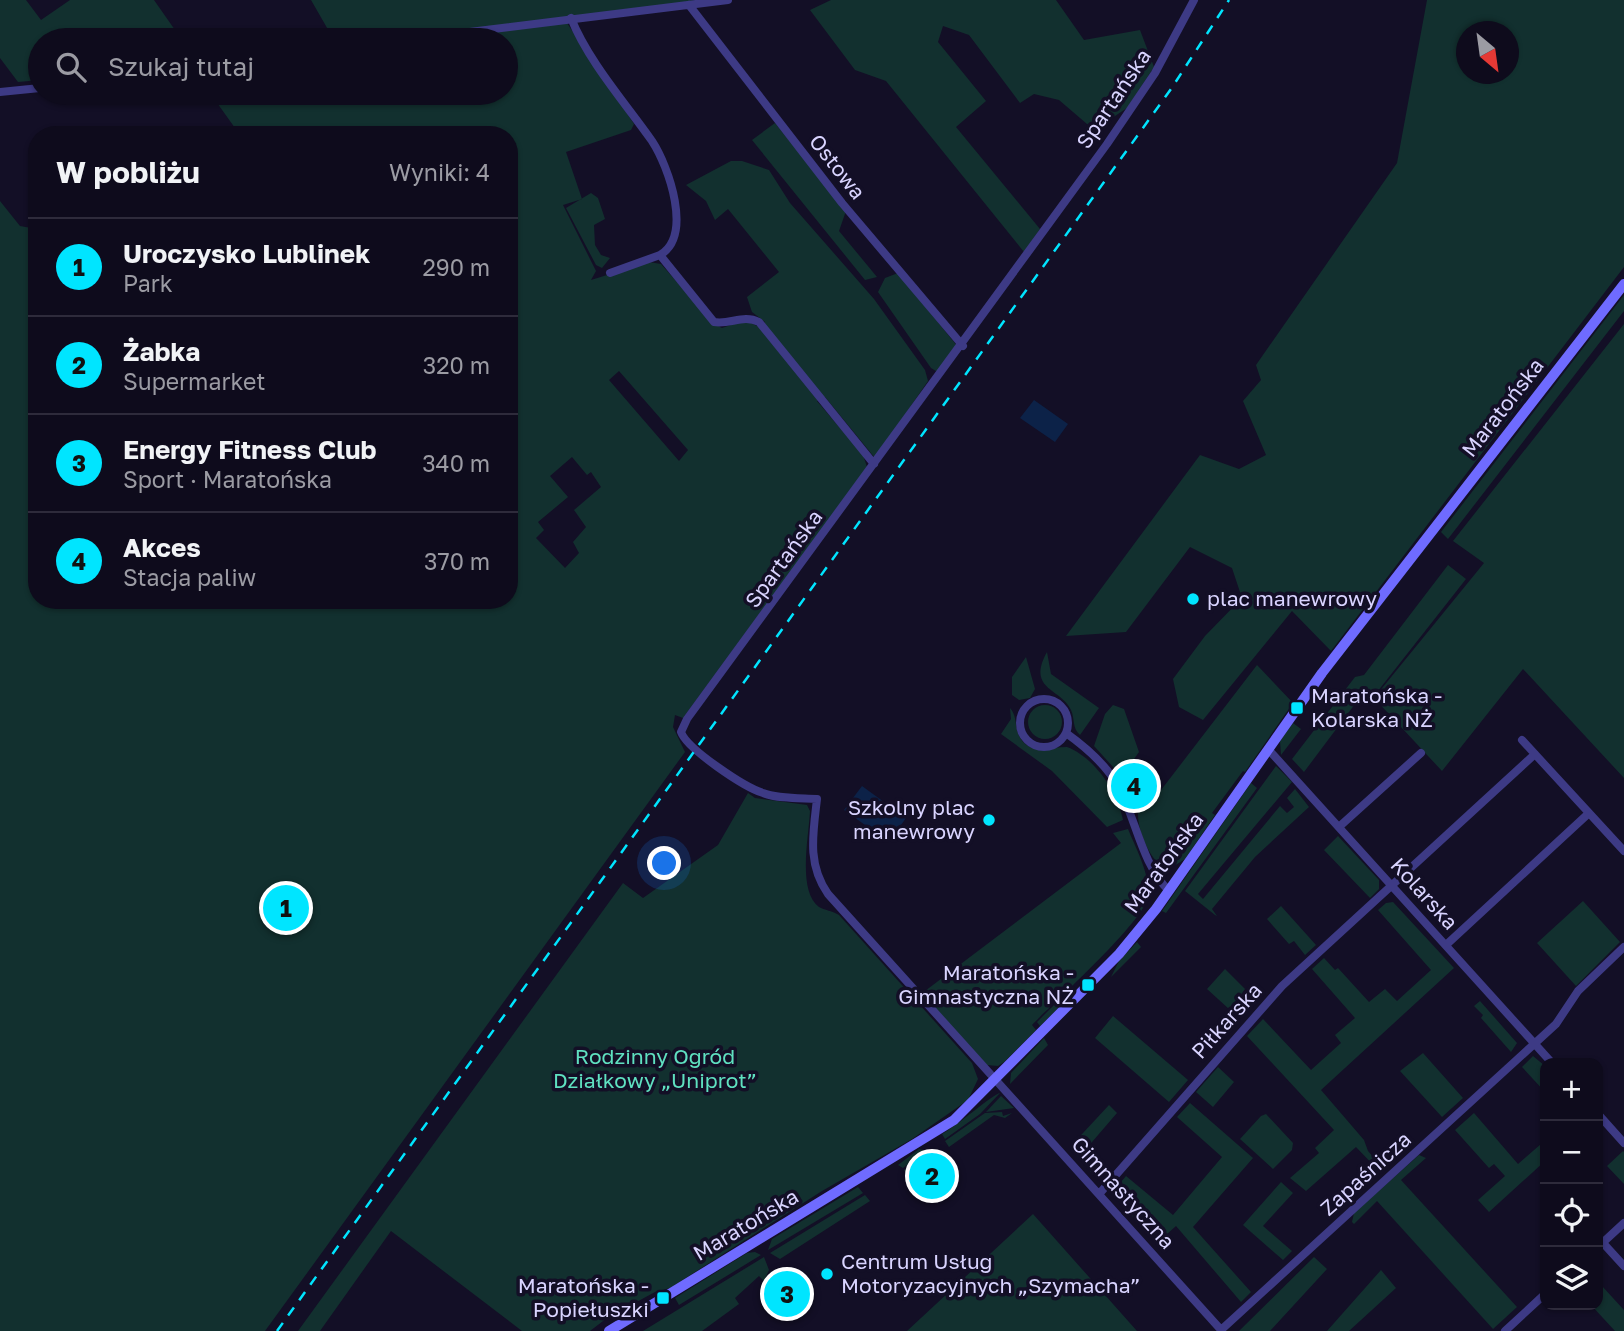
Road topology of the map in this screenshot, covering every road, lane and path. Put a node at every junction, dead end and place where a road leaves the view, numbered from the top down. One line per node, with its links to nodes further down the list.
1 (728, 0): 3 (street)
2 (1194, 0): 11 (street, Spartańska)
3 (689, 5): 4 (street); 11 (street, Ostowa)
4 (571, 18): 5 (street); 8 (street)
5 (495, 28)
6 (28, 89): 7 (street)
7 (0, 92)
8 (660, 255): 9 (street); 12 (street)
9 (610, 273)
10 (1624, 284): 15 (main road, Maratońska)
11 (962, 346): 12 (street, Spartańska)
12 (874, 464): 27 (street, Spartańska)
13 (1066, 733): 13 (street); 22 (street)
14 (1522, 740): 17 (street)
15 (1268, 749): 19 (street, Kolarska); 22 (main road, Maratońska)
16 (1421, 752): 19 (street)
17 (1535, 754): 18 (street); 21 (street, Piłkarska)
18 (1589, 813): 20 (street); 23 (street)
19 (1340, 826): 21 (street, Kolarska)
20 (1624, 851)
21 (1392, 885): 23 (street, Kolarska); 31 (street, Piłkarska)
22 (1169, 891): 28 (main road, Maratońska)
23 (1446, 945): 25 (street, Kolarska)
24 (1624, 947): 25 (street, Zapaśnicza)
25 (1534, 1044): 26 (street, Kolarska); 37 (street, Zapaśnicza)
26 (1547, 1058)
27 (985, 1071): 28 (street, Gimnastyczna)
28 (996, 1080): 31 (street, Gimnastyczna); 38 (main road, Maratońska)
29 (1603, 1120): 30 (street)
30 (1624, 1143)
31 (1100, 1193): 37 (street, Gimnastyczna)
32 (1624, 1223): 33 (street)
33 (1603, 1242)
34 (1602, 1247): 35 (street)
35 (1624, 1266)
36 (1540, 1299): 39 (street)
37 (1221, 1330)
38 (609, 1331)
39 (1505, 1331)

